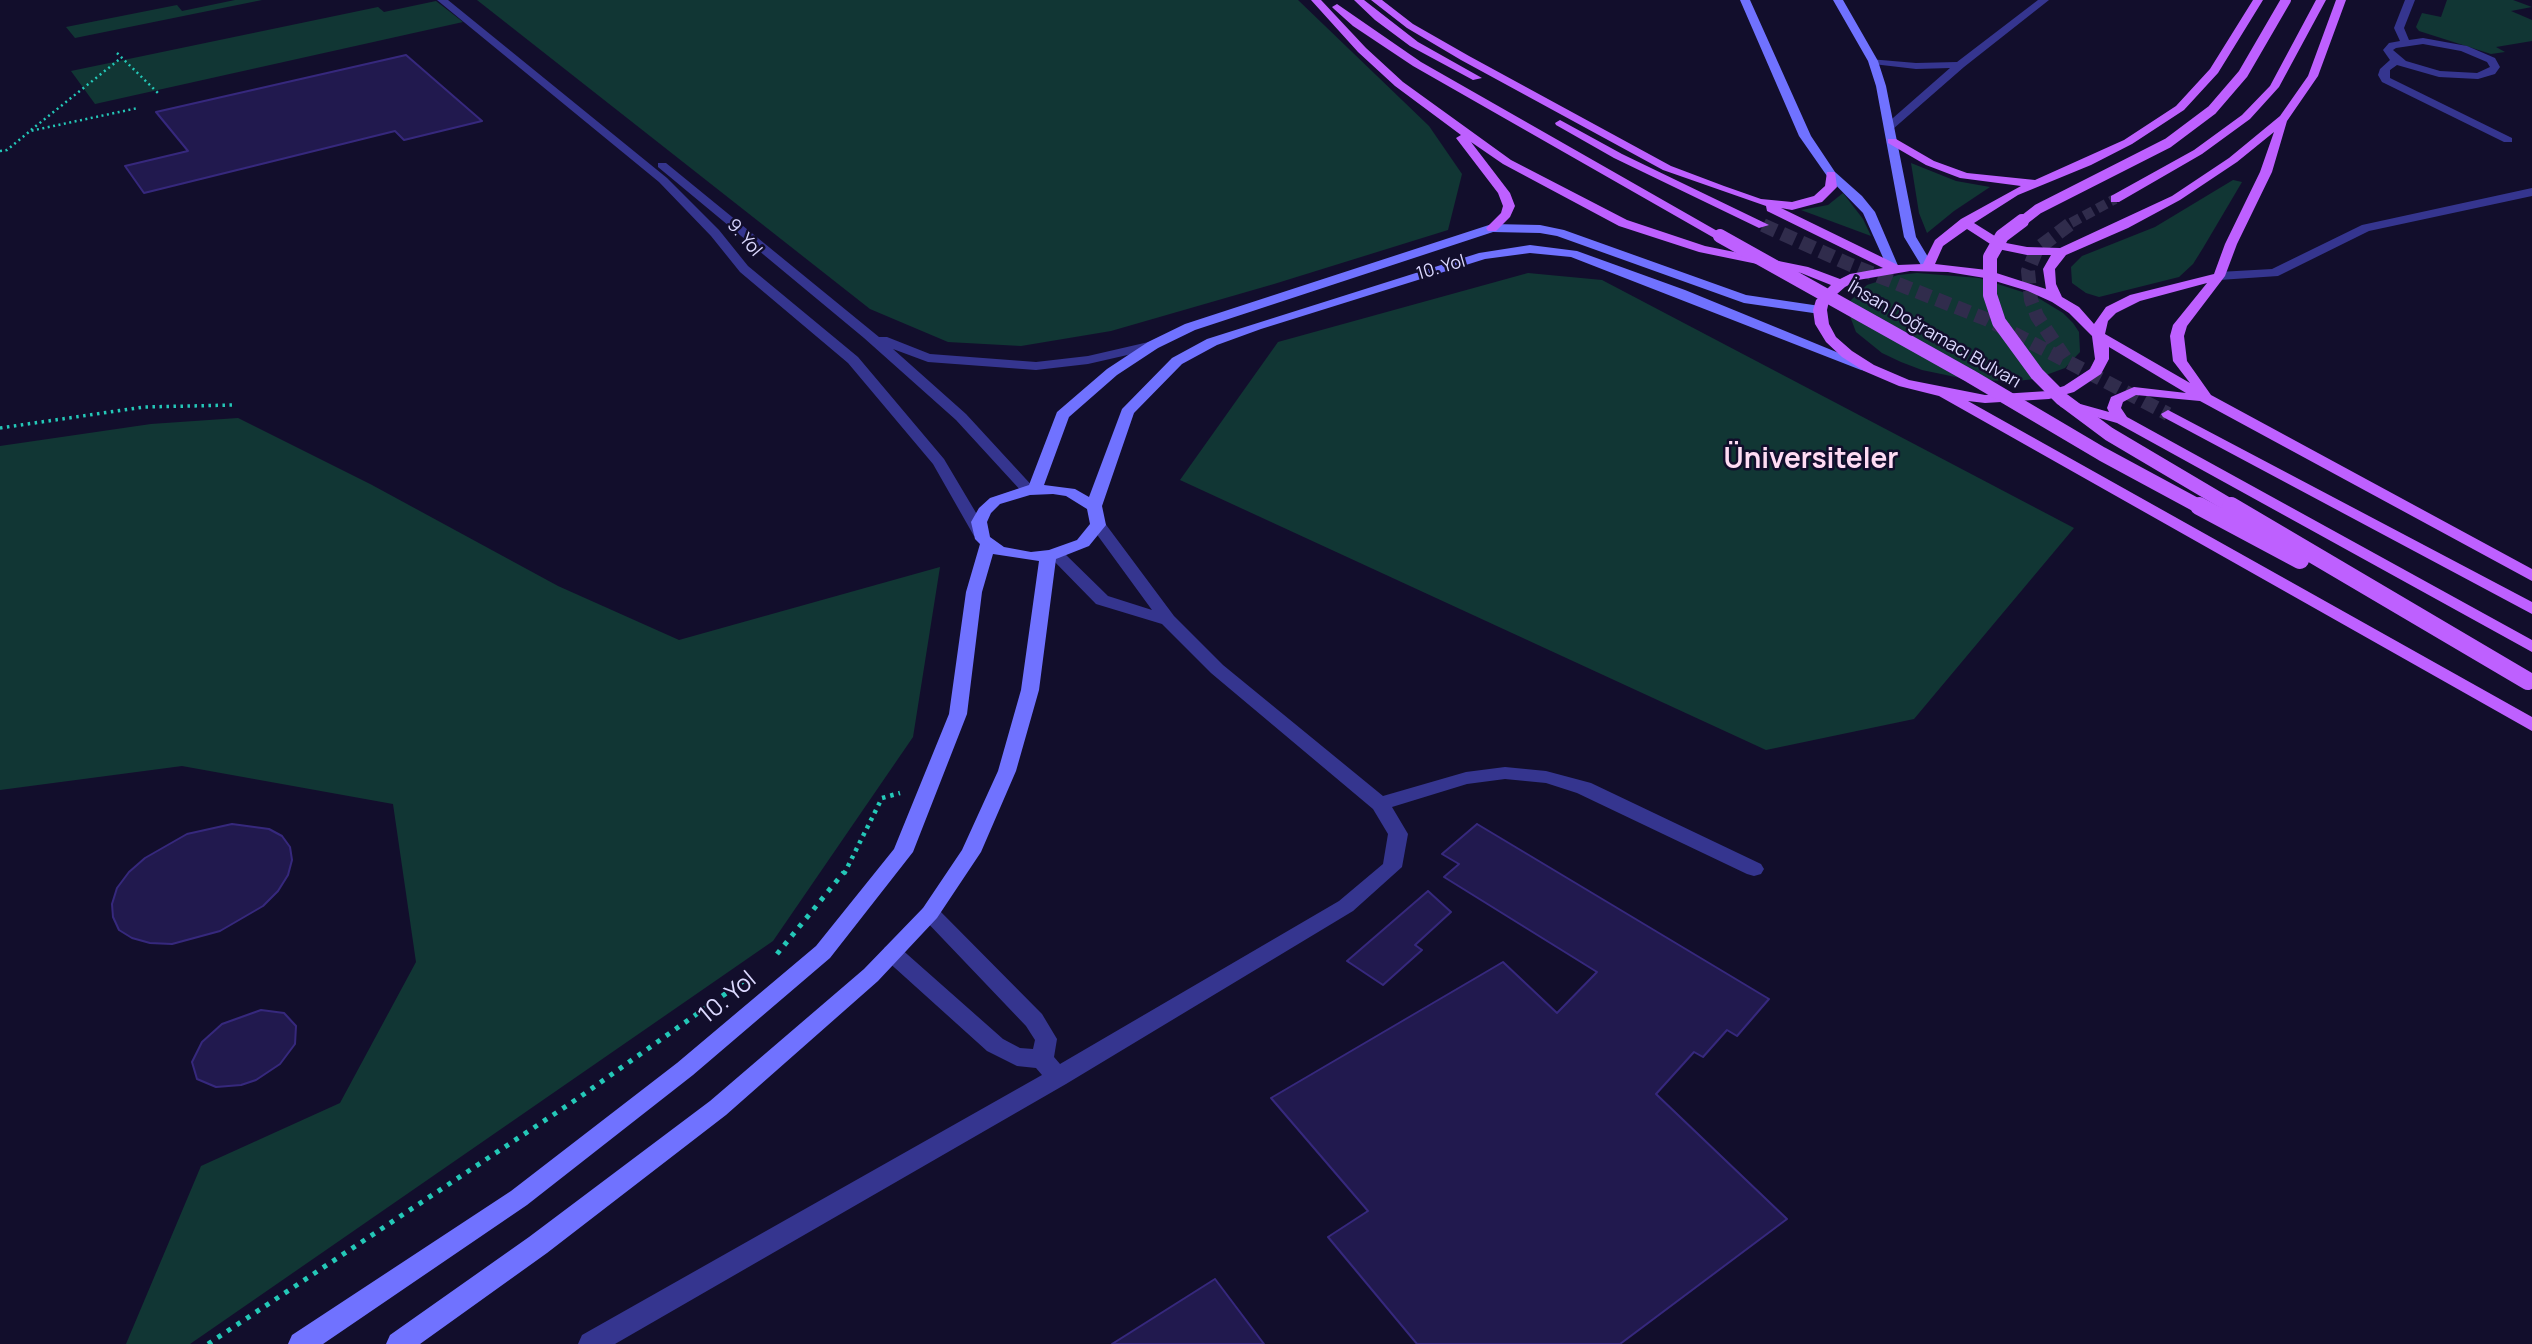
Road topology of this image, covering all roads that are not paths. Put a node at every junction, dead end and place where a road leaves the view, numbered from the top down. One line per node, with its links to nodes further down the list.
1 (442, 0): 55 (street, 9. Yol)
2 (455, 0): 43 (street, 9. Yol)
3 (1316, 0): 20 (main road)
4 (1329, 0): 61 (main road, İhsan Doğramacı Bulvarı, bridge)
5 (1359, 0): 30 (main road)
6 (1376, 0): 28 (main road)
7 (1745, 0): 24 (street)
8 (1838, 0): 17 (street)
9 (2044, 0): 18 (street)
10 (2258, 0): 25 (main road)
11 (2286, 0): 61 (main road, bridge)
12 (2321, 0): 27 (main road)
13 (2341, 0): 19 (main road)
14 (2410, 0): 15 (street)
15 (2405, 42): 16 (street); 16 (street)
16 (2397, 60): 22 (street)
17 (1873, 61): 18 (street); 21 (street)
18 (1960, 65): 21 (street)
19 (2284, 118): 33 (main road); 38 (main road)
20 (1451, 125): 31 (main road); 40 (main road)
21 (1889, 127): 23 (street)
22 (2508, 140)
23 (1892, 141): 25 (main road); 36 (street)
24 (1831, 174): 28 (main road); 37 (street)
25 (2038, 183): 29 (main road)
26 (2532, 192): 38 (street)
27 (2115, 199)
28 (1759, 202): 37 (main road)
29 (1965, 222): 33 (main road); 36 (main road)
30 (1763, 225)
31 (1492, 228): 32 (street, 10. Yol); 42 (street, 10. Yol)
32 (1451, 241): 34 (street); 35 (street, 10. Yol)
33 (2062, 251): 41 (main road)
34 (1483, 256): 39 (street, 10. Yol); 46 (street, 10. Yol)
35 (1376, 266): 39 (street); 45 (street, 10. Yol)
36 (1928, 267): 37 (main road); 41 (main road)
37 (1893, 268): 40 (main road)
38 (2220, 276): 44 (main road); 49 (main road)
39 (1402, 279): 53 (street, 10. Yol)
40 (1840, 284): 42 (main road)
41 (2057, 299): 44 (main road)
42 (1820, 310): 46 (main road)
43 (869, 335): 45 (street, 9. Yol); 52 (street, 9. Yol)
44 (2098, 335): 48 (main road); 49 (main road)
45 (1153, 345): 52 (street, 10. Yol)
46 (1869, 368): 47 (main road)
47 (1944, 393): 48 (main road); 62 (main road)
48 (2025, 398): 51 (main road, İhsan Doğramacı Bulvarı)
49 (2209, 400): 51 (main road); 57 (main road)
50 (2168, 414): 58 (main road)
51 (2122, 420): 60 (main road, İhsan Doğramacı Bulvarı)
52 (1031, 489): 53 (street, 10. Yol); 55 (street, 10. Yol)
53 (1094, 506): 54 (street)
54 (1098, 525): 56 (street); 59 (street)
55 (984, 539): 56 (street); 68 (street, 10. Yol)
56 (1052, 555): 59 (street); 65 (street)
57 (2532, 576)
58 (2532, 609)
59 (1168, 620): 63 (street)
60 (2532, 647)
61 (2530, 682)
62 (2532, 726)
63 (1380, 804): 64 (street); 67 (street)
64 (1754, 869)
65 (930, 913): 66 (street); 67 (street)
66 (892, 953): 67 (street); 69 (street)
67 (1050, 1068): 70 (street)
68 (301, 1344)
69 (399, 1344)
70 (591, 1344)

